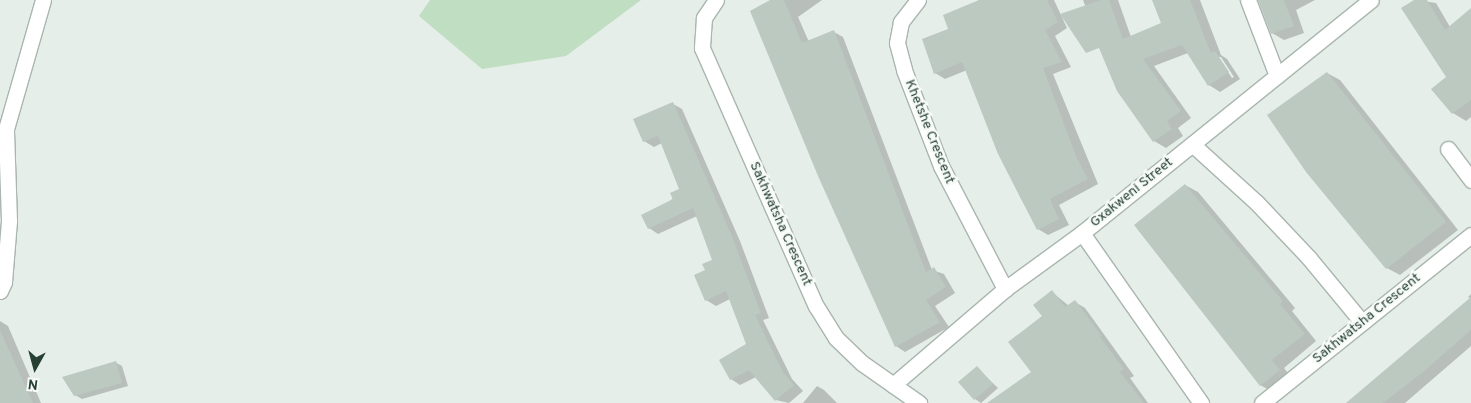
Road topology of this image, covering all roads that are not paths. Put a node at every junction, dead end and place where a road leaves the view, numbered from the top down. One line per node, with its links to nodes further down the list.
1 (43, 0): 13 (street)
2 (918, 0): 12 (street, Khetshe Crescent)
3 (1248, 0): 6 (street)
4 (1371, 0): 6 (street, Gxakweni Street)
5 (711, 4): 15 (street, Sakhwatsha Crescent)
6 (1277, 76): 7 (street, Gxakweni Street)
7 (1192, 144): 10 (street, Gxakweni Street); 14 (street)
8 (1448, 149): 9 (street)
9 (1471, 180)
10 (1082, 233): 12 (street, Gxakweni Street); 17 (street)
11 (1471, 235): 14 (street, Sakhwatsha Crescent)
12 (1005, 289): 15 (street, Gxakweni Street)
13 (0, 291)
14 (1362, 322): 18 (street, Sakhwatsha Crescent)
15 (894, 385): 16 (street, Sakhwatsha Crescent)
16 (919, 403)
17 (1201, 403)
18 (1262, 403)

